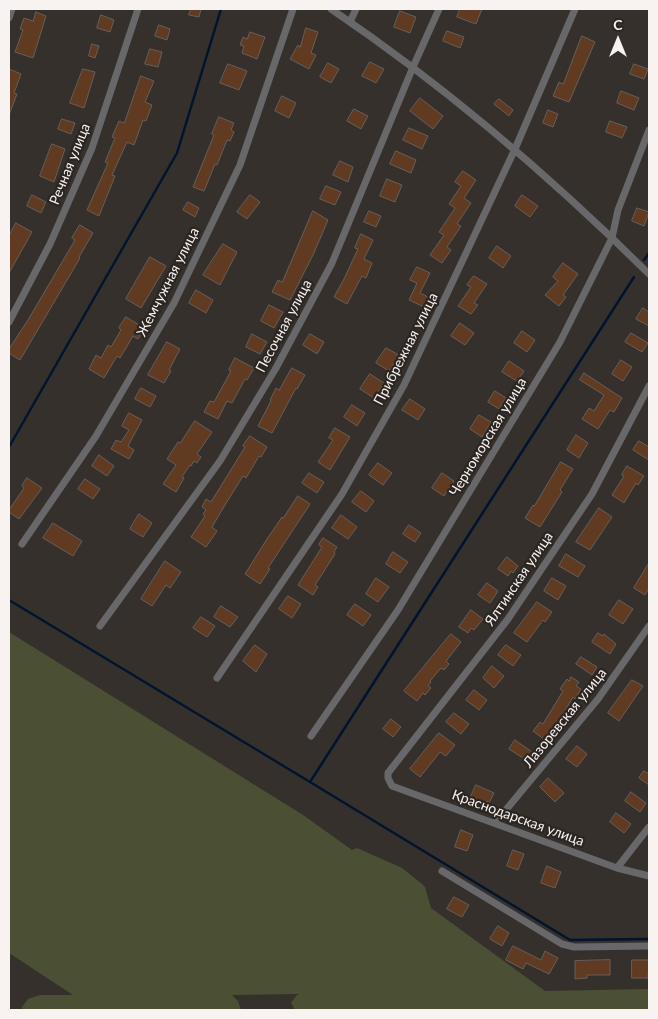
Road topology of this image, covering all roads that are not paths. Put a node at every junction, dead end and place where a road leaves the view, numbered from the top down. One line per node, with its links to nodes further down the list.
1 (12, 9): 8 (street)
2 (138, 9): 15 (street, Речная улица)
3 (293, 9): 17 (street, Жемчужная улица)
4 (331, 9): 9 (street)
5 (356, 9): 9 (street)
6 (439, 9): 10 (street, Песочная улица)
7 (575, 9): 12 (street, Прибрежная улица)
8 (9, 18)
9 (350, 22): 10 (street)
10 (413, 67): 12 (street); 18 (street, Песочная улица)
11 (649, 130): 13 (street, Черноморская улица)
12 (515, 149): 13 (street); 20 (street, Прибрежная улица)
13 (612, 238): 14 (street); 21 (street, Черноморская улица)
14 (649, 274)
15 (9, 322)
16 (649, 386): 22 (street, Ялтинская улица)
17 (22, 544)
18 (100, 626)
19 (649, 626): 23 (street, Лазоревская улица)
20 (217, 678)
21 (311, 736)
22 (388, 773): 23 (street, Краснодарская улица)
23 (495, 823): 25 (street, Краснодарская улица)
24 (649, 827): 25 (street)
25 (617, 868): 27 (street, Краснодарская улица)
26 (442, 871): 28 (street)
27 (649, 876)
28 (649, 946)

